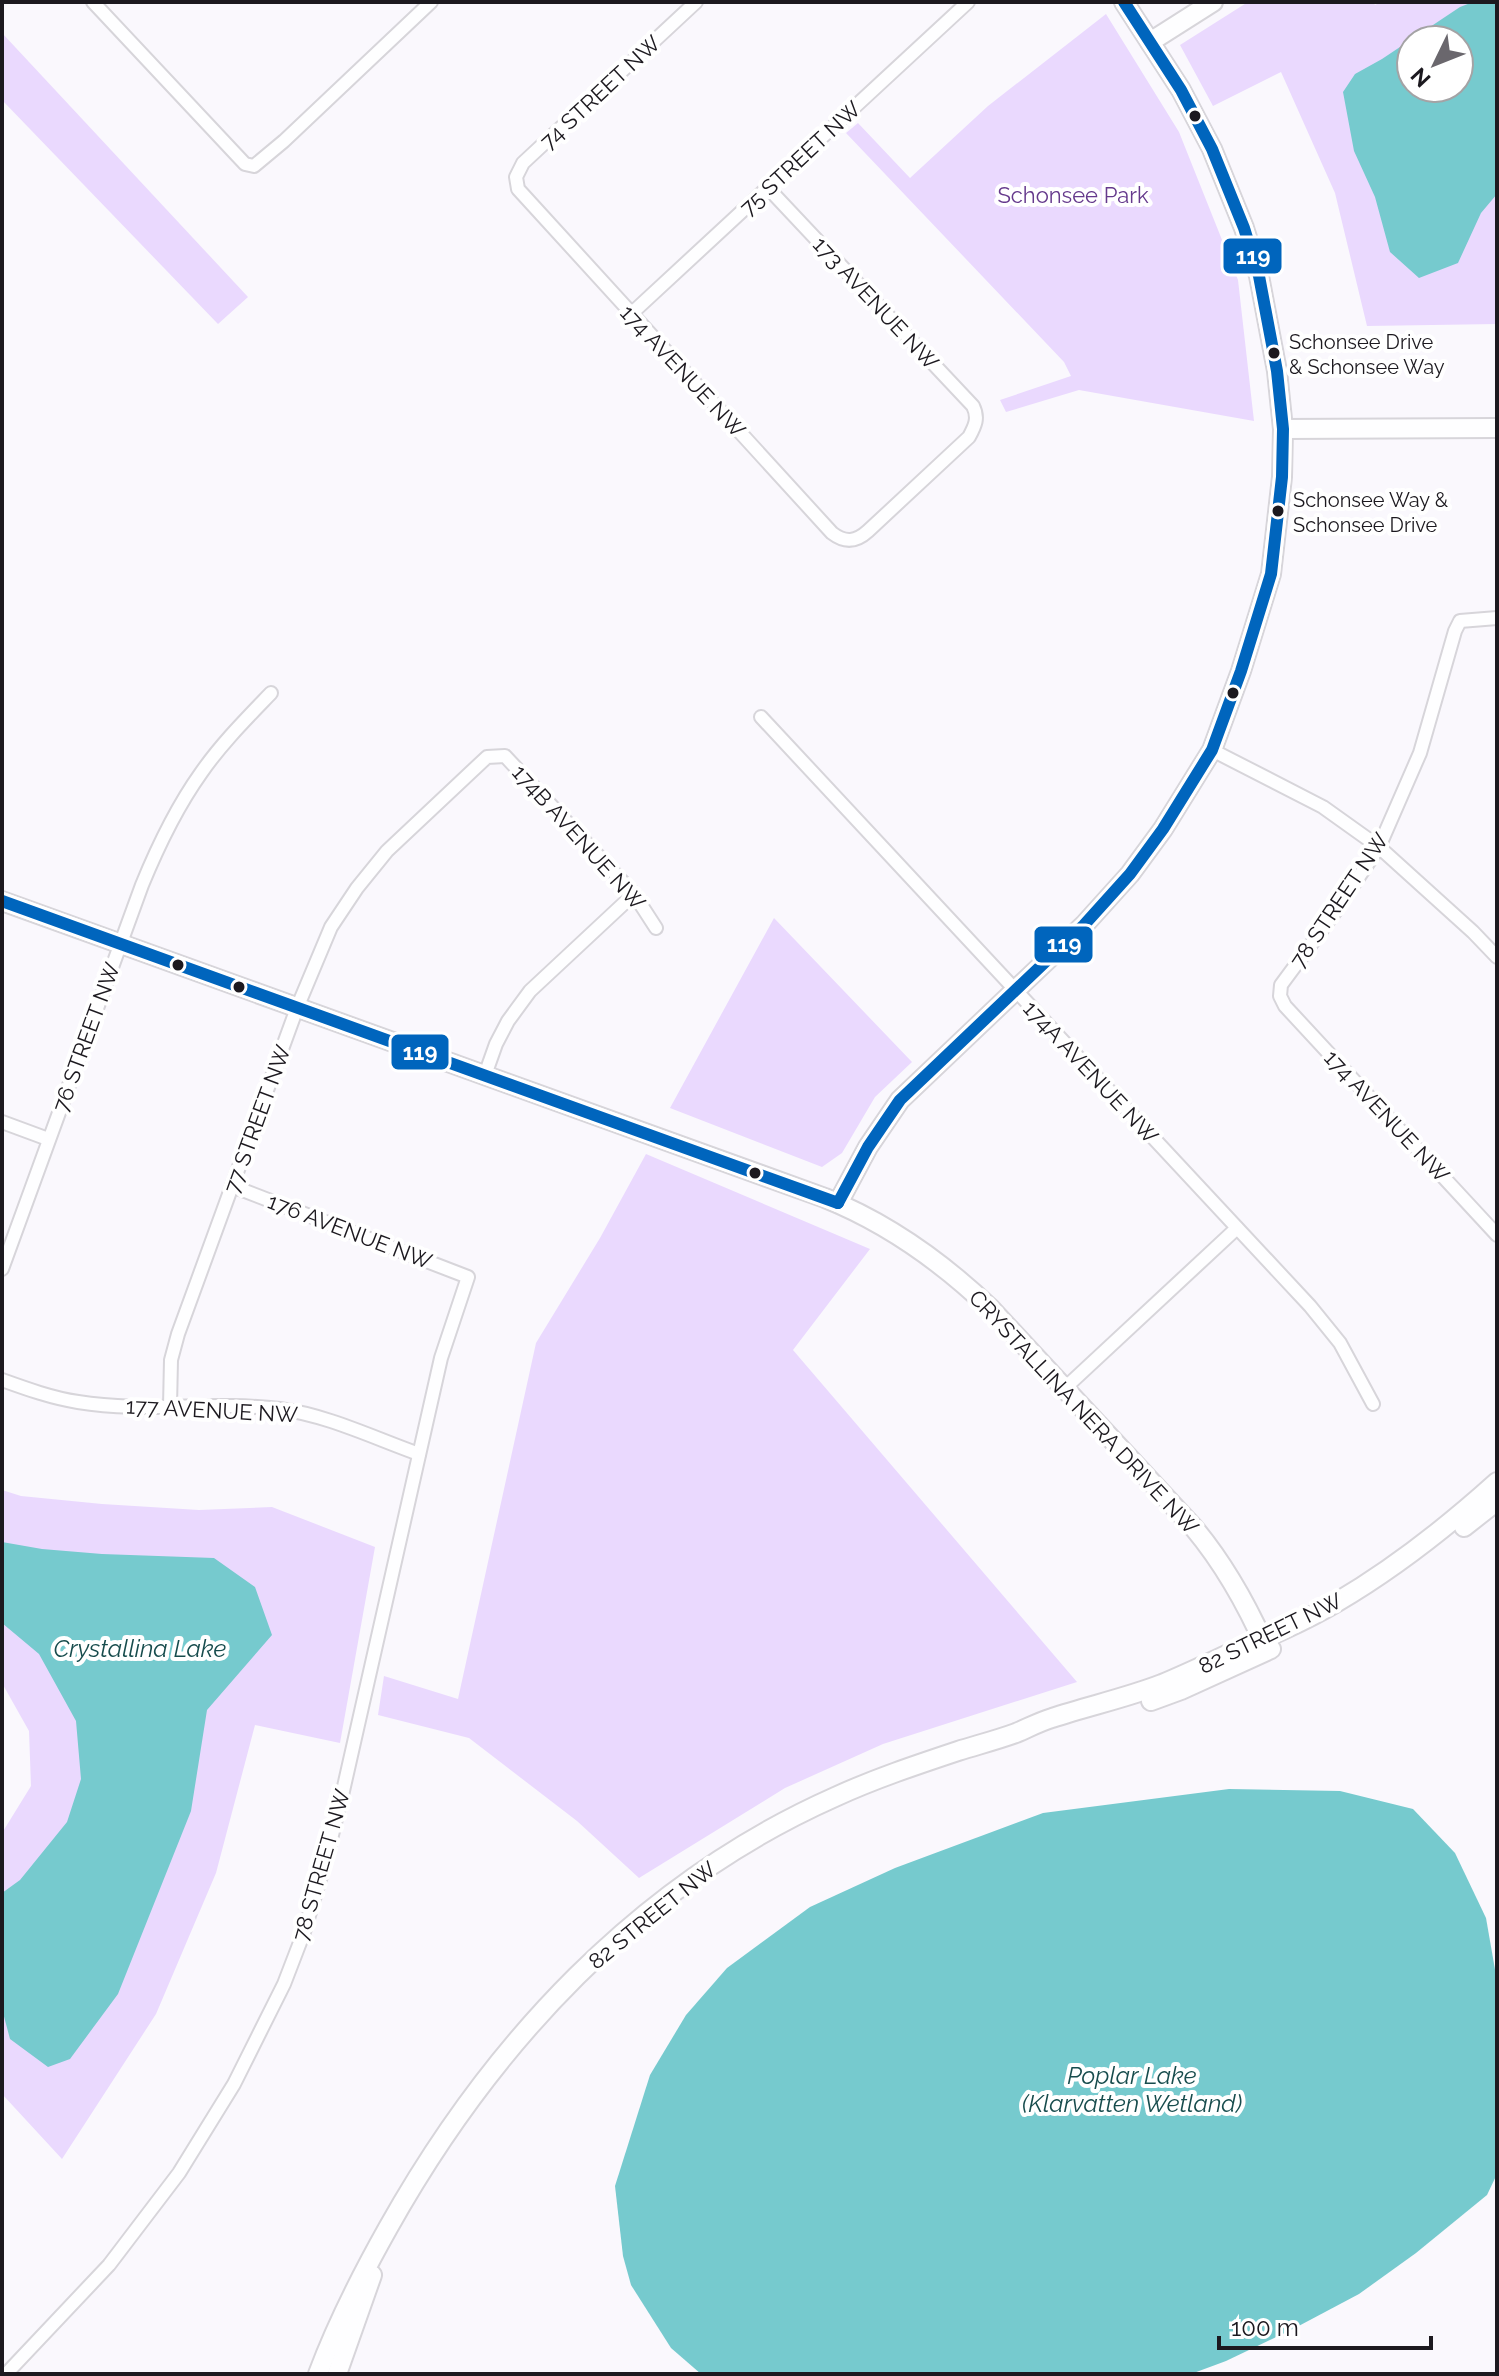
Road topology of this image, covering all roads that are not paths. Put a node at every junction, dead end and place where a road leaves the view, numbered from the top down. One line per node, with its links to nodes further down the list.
1 (93, 2): 2 (street)
2 (431, 2)
3 (696, 2): 9 (street, 74 STREET NW)
4 (968, 2): 8 (street, 75 STREET NW)
5 (1124, 2): 7 (street)
6 (1213, 2): 7 (street)
7 (1150, 42): 12 (street)
8 (768, 188): 10 (street, 75 STREET NW); 13 (street, 173 AVENUE NW)
9 (518, 189): 10 (street, 174 AVENUE NW)
10 (631, 314): 13 (street, 174 AVENUE NW)
11 (1497, 428): 12 (street)
12 (1283, 429): 17 (street)
13 (855, 540)
14 (1497, 618): 19 (street, 78 STREET NW)
15 (271, 693): 23 (street, 76 STREET NW)
16 (761, 717): 25 (street, 174A AVENUE NW)
17 (1212, 750): 19 (street); 25 (street)
18 (495, 755): 20 (street, 174B AVENUE NW); 27 (street, 77 STREET NW)
19 (1379, 847): 24 (street); 26 (street, 78 STREET NW)
20 (634, 894): 22 (street, 174B AVENUE NW); 28 (street)
21 (2, 901): 23 (street, CRYSTALLINA NERA DRIVE NW)
22 (656, 928)
23 (120, 944): 27 (street, CRYSTALLINA NERA DRIVE NW); 30 (street, 76 STREET NW)
24 (1497, 957)
25 (1013, 990): 32 (street); 33 (street, 174A AVENUE NW)
26 (1280, 996): 34 (street, 174 AVENUE NW)
27 (297, 1008): 28 (street, CRYSTALLINA NERA DRIVE NW); 31 (street, 77 STREET NW)
28 (485, 1075): 32 (street, CRYSTALLINA NERA DRIVE NW)
29 (2, 1122): 30 (street, 76 STREET NW)
30 (48, 1139): 35 (street, 76 STREET NW)
31 (232, 1186): 36 (street, 176 AVENUE NW); 40 (street, 77 STREET NW)
32 (838, 1203): 38 (street, CRYSTALLINA NERA DRIVE NW)
33 (1237, 1228): 38 (street); 39 (street, 174A AVENUE NW)
34 (1497, 1235)
35 (2, 1269)
36 (468, 1277): 41 (street, 78 STREET NW)
37 (2, 1380): 40 (street, 177 AVENUE NW)
38 (1065, 1388): 44 (street, CRYSTALLINA NERA DRIVE NW)
39 (1373, 1404)
40 (170, 1406): 41 (street, 177 AVENUE NW)
41 (419, 1454): 46 (street, 78 STREET NW)
42 (1497, 1482): 44 (street, 82 STREET NW)
43 (1497, 1501): 44 (street, 82 STREET NW)
44 (1264, 1645): 45 (street, 82 STREET NW)
45 (388, 2227): 47 (street, 82 STREET NW); 48 (street, 82 STREET NW)
46 (6, 2374)
47 (318, 2374)
48 (337, 2374)

